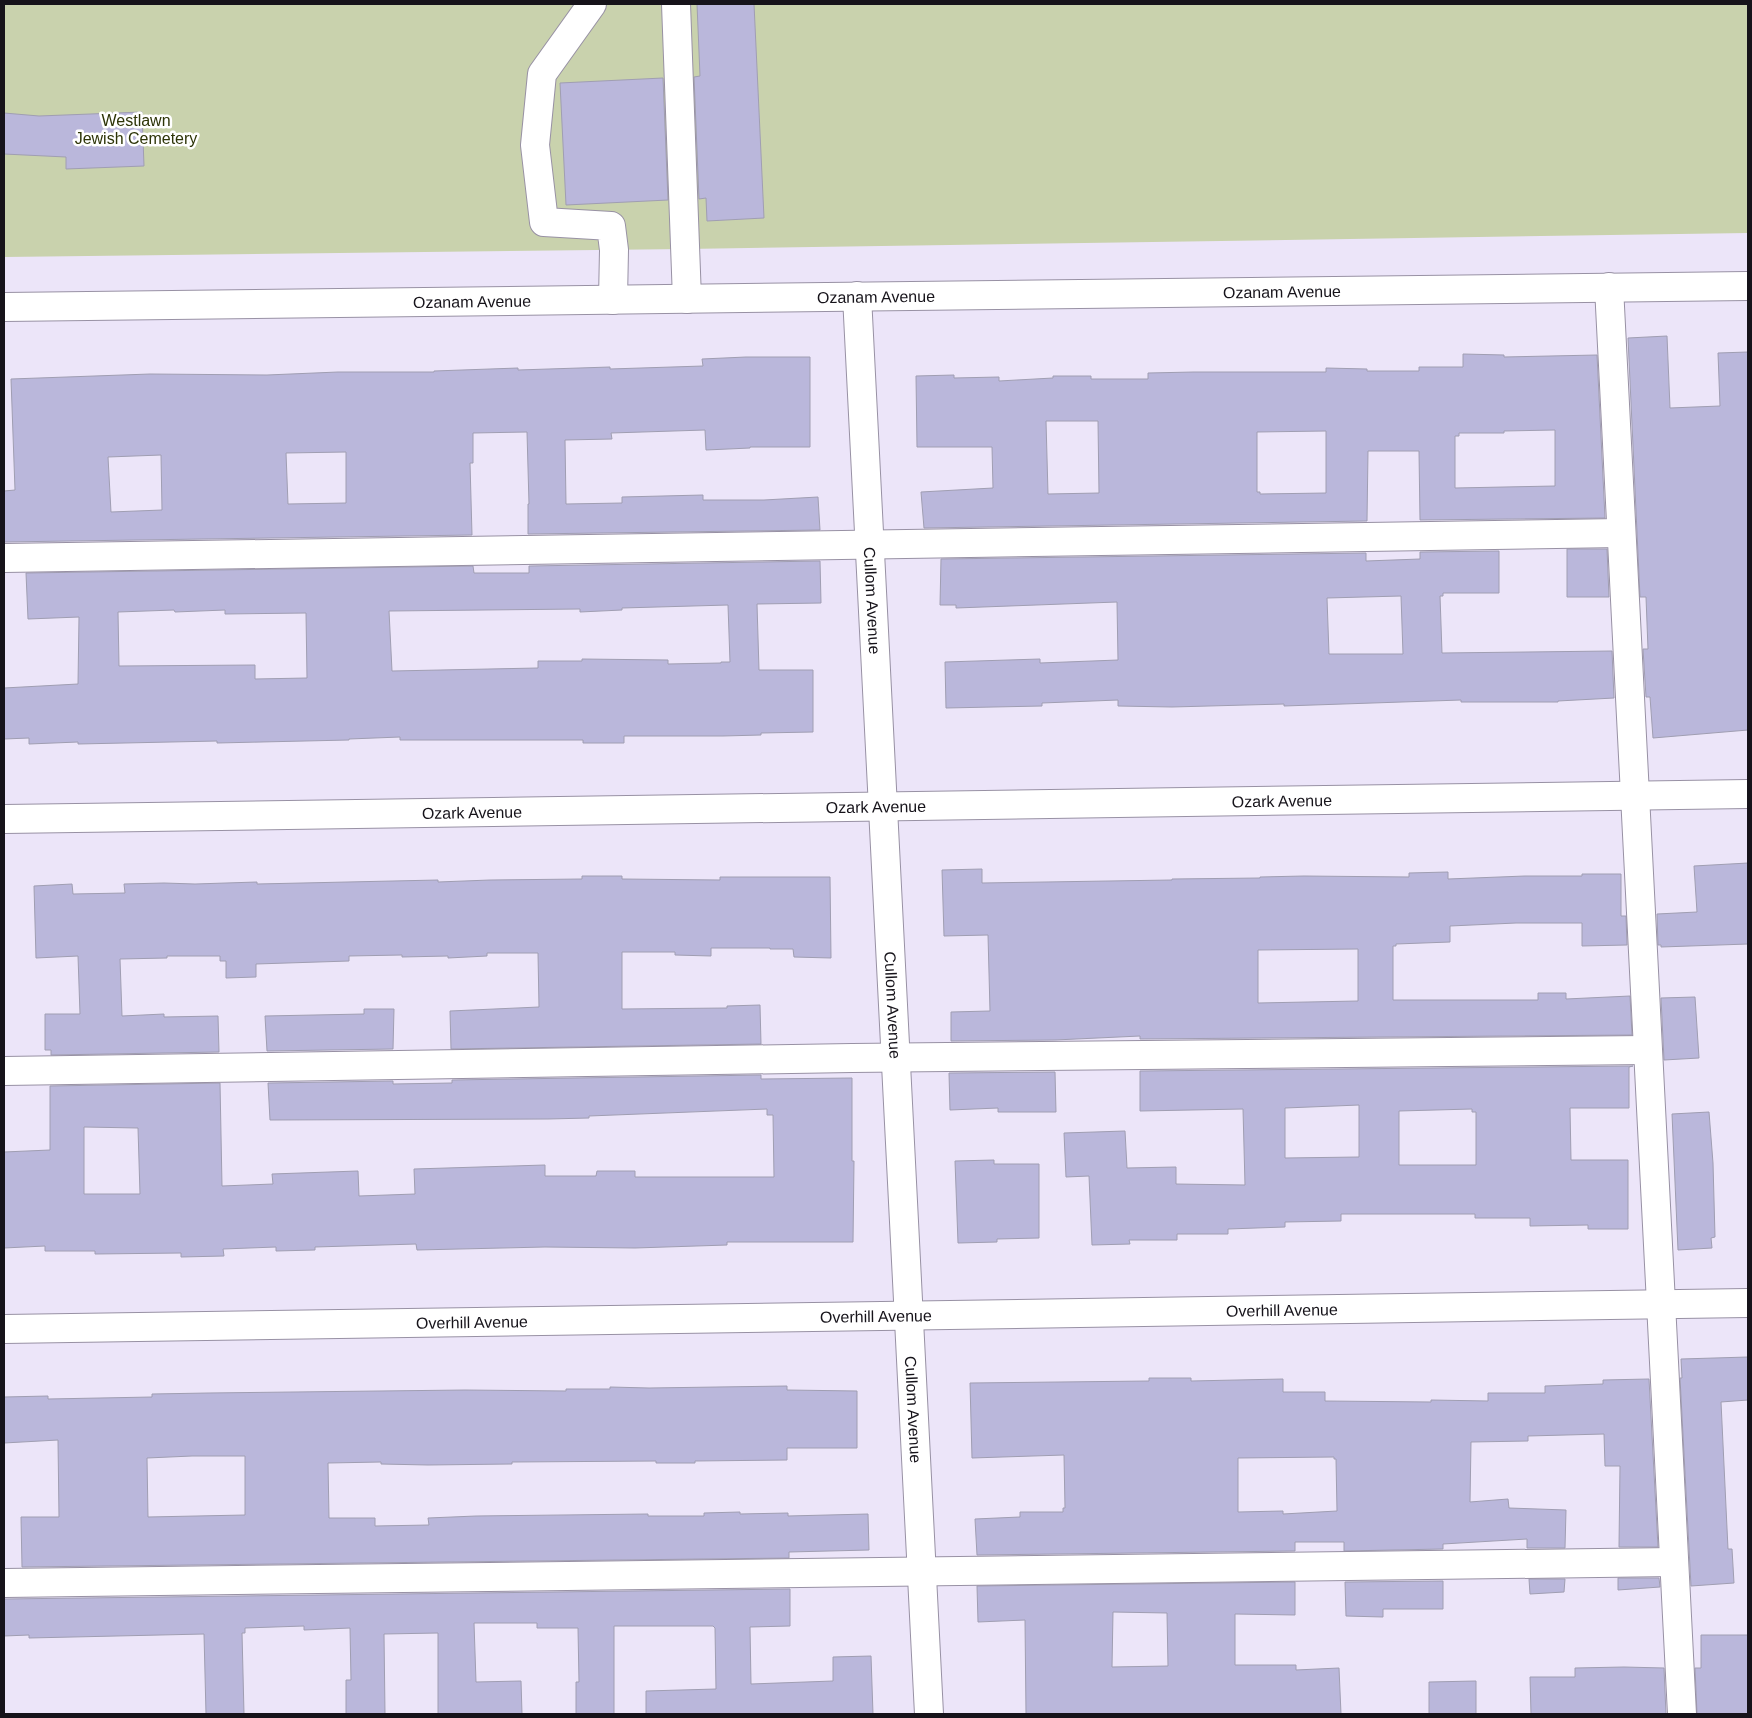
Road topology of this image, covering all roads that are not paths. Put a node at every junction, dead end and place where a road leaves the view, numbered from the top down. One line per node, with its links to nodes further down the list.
1 (592, 4): 7 (street)
2 (676, 4): 6 (street)
3 (1748, 286): 4 (street, Ozanam Avenue)
4 (1609, 288): 5 (street, Ozanam Avenue); 9 (street)
5 (857, 296): 6 (street, Ozanam Avenue); 10 (street, Cullom Avenue)
6 (687, 299): 7 (street, Ozanam Avenue)
7 (613, 300): 8 (street, Ozanam Avenue)
8 (4, 307)
9 (1621, 533): 10 (street); 13 (street)
10 (870, 544): 11 (street); 14 (street, Cullom Avenue)
11 (4, 558)
12 (1748, 794): 13 (street, Ozark Avenue)
13 (1635, 796): 14 (street, Ozark Avenue); 16 (street)
14 (883, 807): 15 (street, Ozark Avenue); 17 (street, Cullom Avenue)
15 (4, 819)
16 (1648, 1050): 17 (street); 20 (street)
17 (896, 1058): 18 (street); 21 (street, Cullom Avenue)
18 (4, 1071)
19 (1748, 1303): 20 (street, Overhill Avenue)
20 (1661, 1305): 21 (street, Overhill Avenue); 23 (street)
21 (909, 1316): 22 (street, Overhill Avenue); 24 (street, Cullom Avenue)
22 (4, 1329)
23 (1674, 1562): 24 (street); 27 (street)
24 (922, 1571): 25 (street); 26 (street, Cullom Avenue)
25 (4, 1583)
26 (929, 1714)
27 (1682, 1714)

